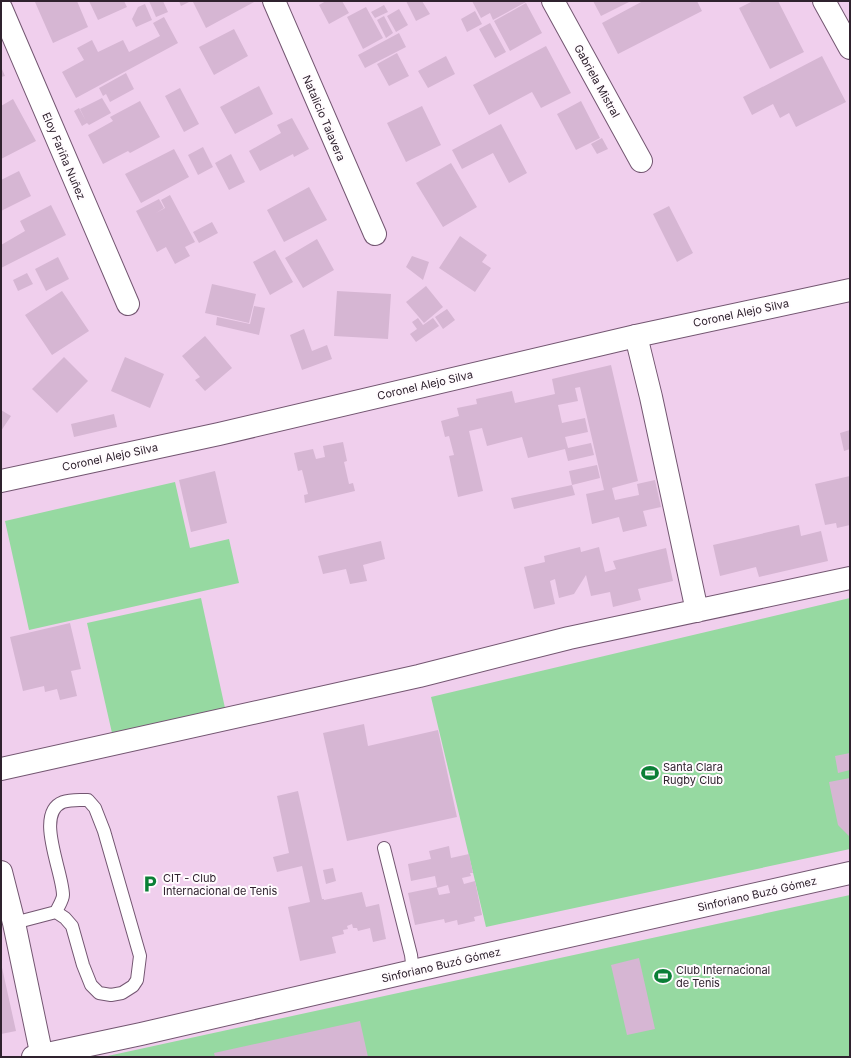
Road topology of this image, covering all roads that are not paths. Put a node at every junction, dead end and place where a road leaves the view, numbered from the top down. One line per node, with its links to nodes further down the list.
1 (274, 1): 7 (street, Natalicio Talavera)
2 (553, 1): 6 (street, Gabriela Mistral)
3 (824, 1): 5 (street)
4 (1, 8): 9 (street, Eloy Fariña Nuñez)
5 (850, 48)
6 (641, 161)
7 (375, 234)
8 (850, 290): 10 (street, Coronel Alejo Silva)
9 (128, 304)
10 (636, 336): 11 (street, Coronel Alejo Silva); 13 (street)
11 (1, 481)
12 (850, 578): 13 (street)
13 (697, 611): 14 (street)
14 (1, 769)
15 (384, 848): 20 (lane)
16 (1, 872): 19 (street)
17 (850, 873): 20 (street, Sinforiano Buzó Gómez)
18 (56, 912): 18 (lane); 19 (lane)
19 (14, 923): 21 (street)
20 (413, 971): 21 (street, Sinforiano Buzó Gómez)
21 (38, 1056)

